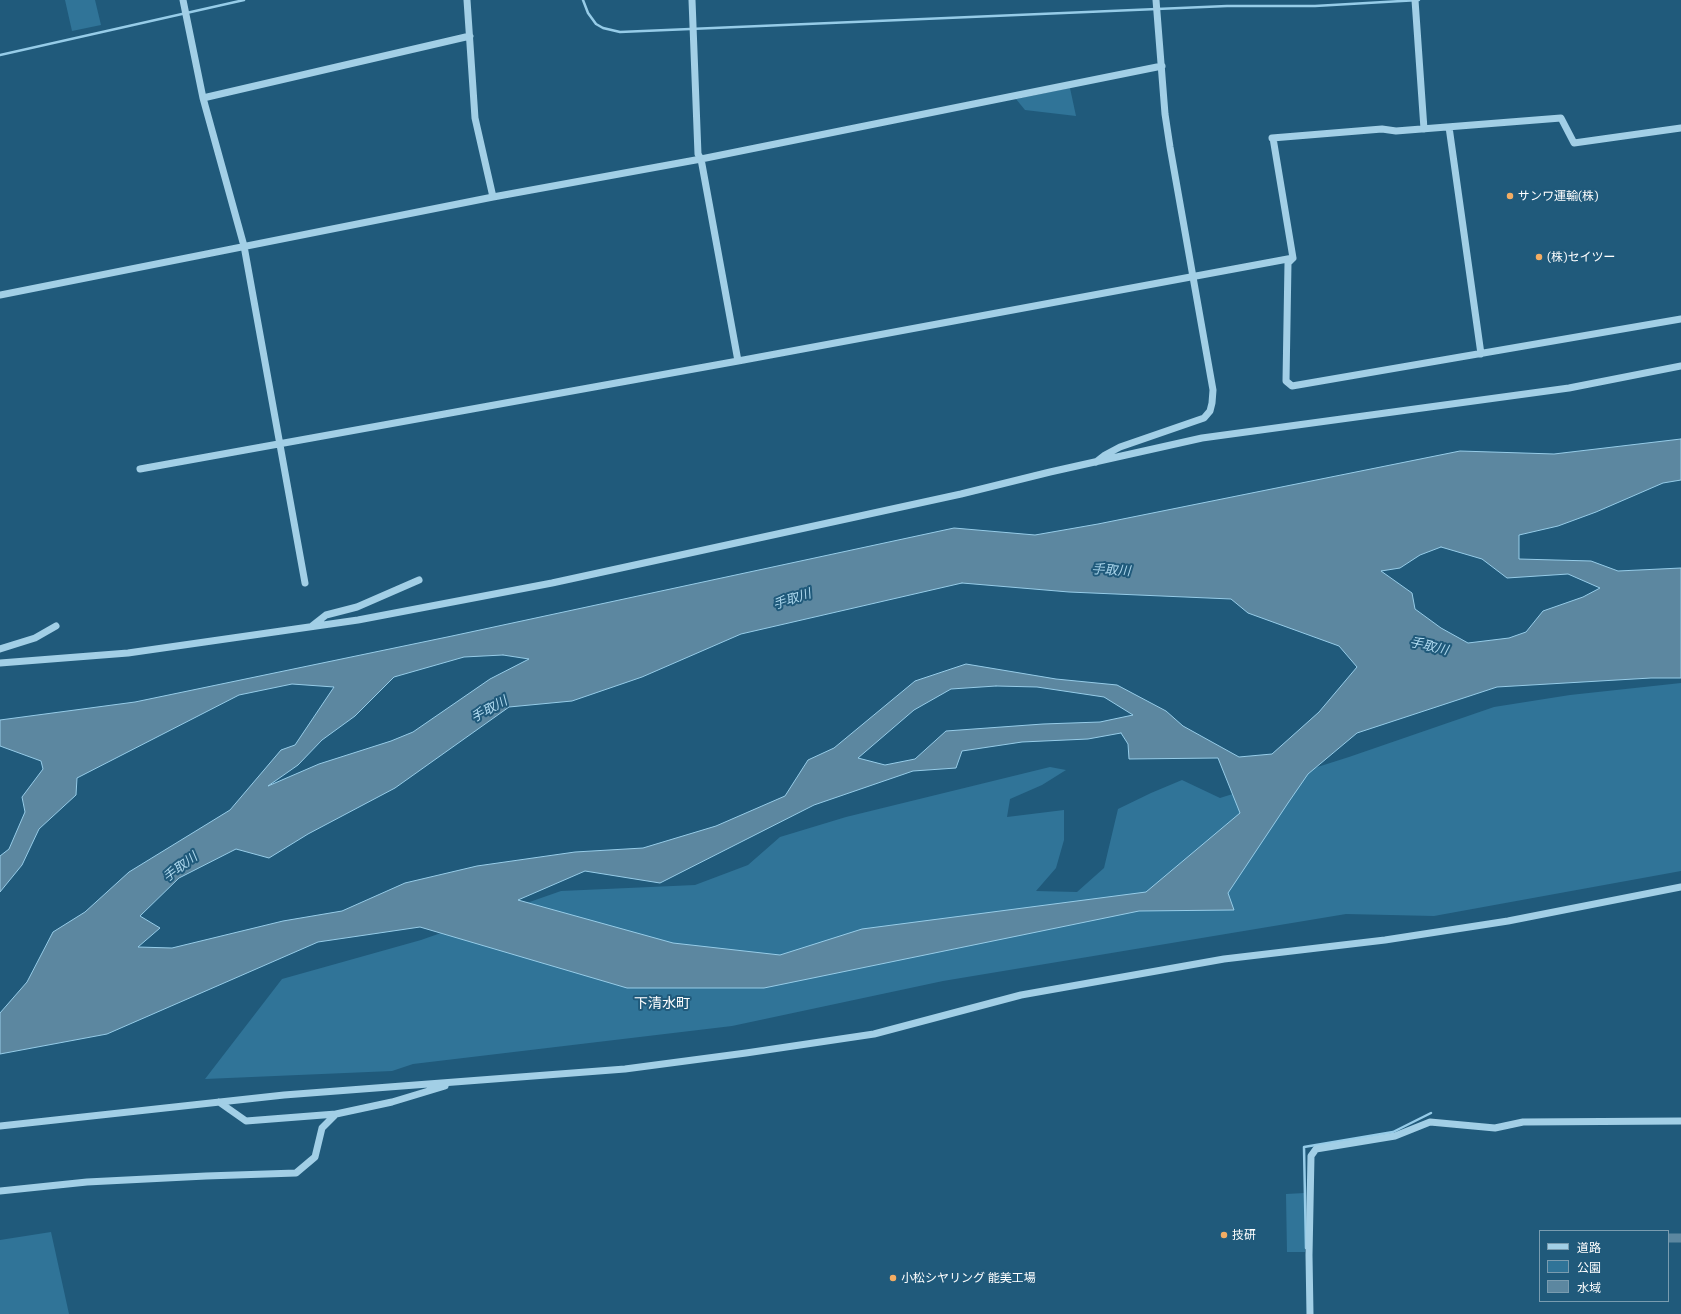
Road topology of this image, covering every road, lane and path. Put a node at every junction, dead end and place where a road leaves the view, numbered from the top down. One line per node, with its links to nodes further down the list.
1 (183, 0): 8 (street)
2 (467, 0): 6 (street)
3 (692, 0): 12 (street)
4 (1416, 4): 11 (street)
5 (1156, 6): 7 (street)
6 (470, 36): 8 (street); 13 (street)
7 (1162, 66): 12 (street); 16 (street)
8 (203, 98): 14 (street)
9 (1449, 127): 10 (street); 11 (street); 19 (street)
10 (1681, 128)
11 (1424, 129): 15 (street)
12 (701, 159): 13 (street); 20 (street)
13 (493, 197): 14 (street)
14 (244, 246): 17 (street); 22 (street)
15 (1293, 258): 16 (street); 19 (street)
16 (1192, 276): 20 (street); 23 (street)
17 (0, 295)
18 (1681, 319): 19 (street)
19 (1482, 354)
20 (738, 361): 22 (street)
21 (1681, 366): 23 (street)
22 (280, 443): 24 (street); 26 (street)
23 (1095, 462): 28 (street)
24 (140, 468)
25 (419, 580): 28 (street)
26 (305, 583)
27 (56, 626): 29 (street)
28 (312, 626): 30 (street)
29 (0, 649)
30 (0, 663)
31 (1681, 886): 32 (street)
32 (459, 1082): 33 (street); 34 (street)
33 (219, 1102): 34 (street); 36 (street)
34 (336, 1114): 37 (street)
35 (1681, 1121): 38 (street)
36 (0, 1126)
37 (0, 1191)
38 (1310, 1314)

